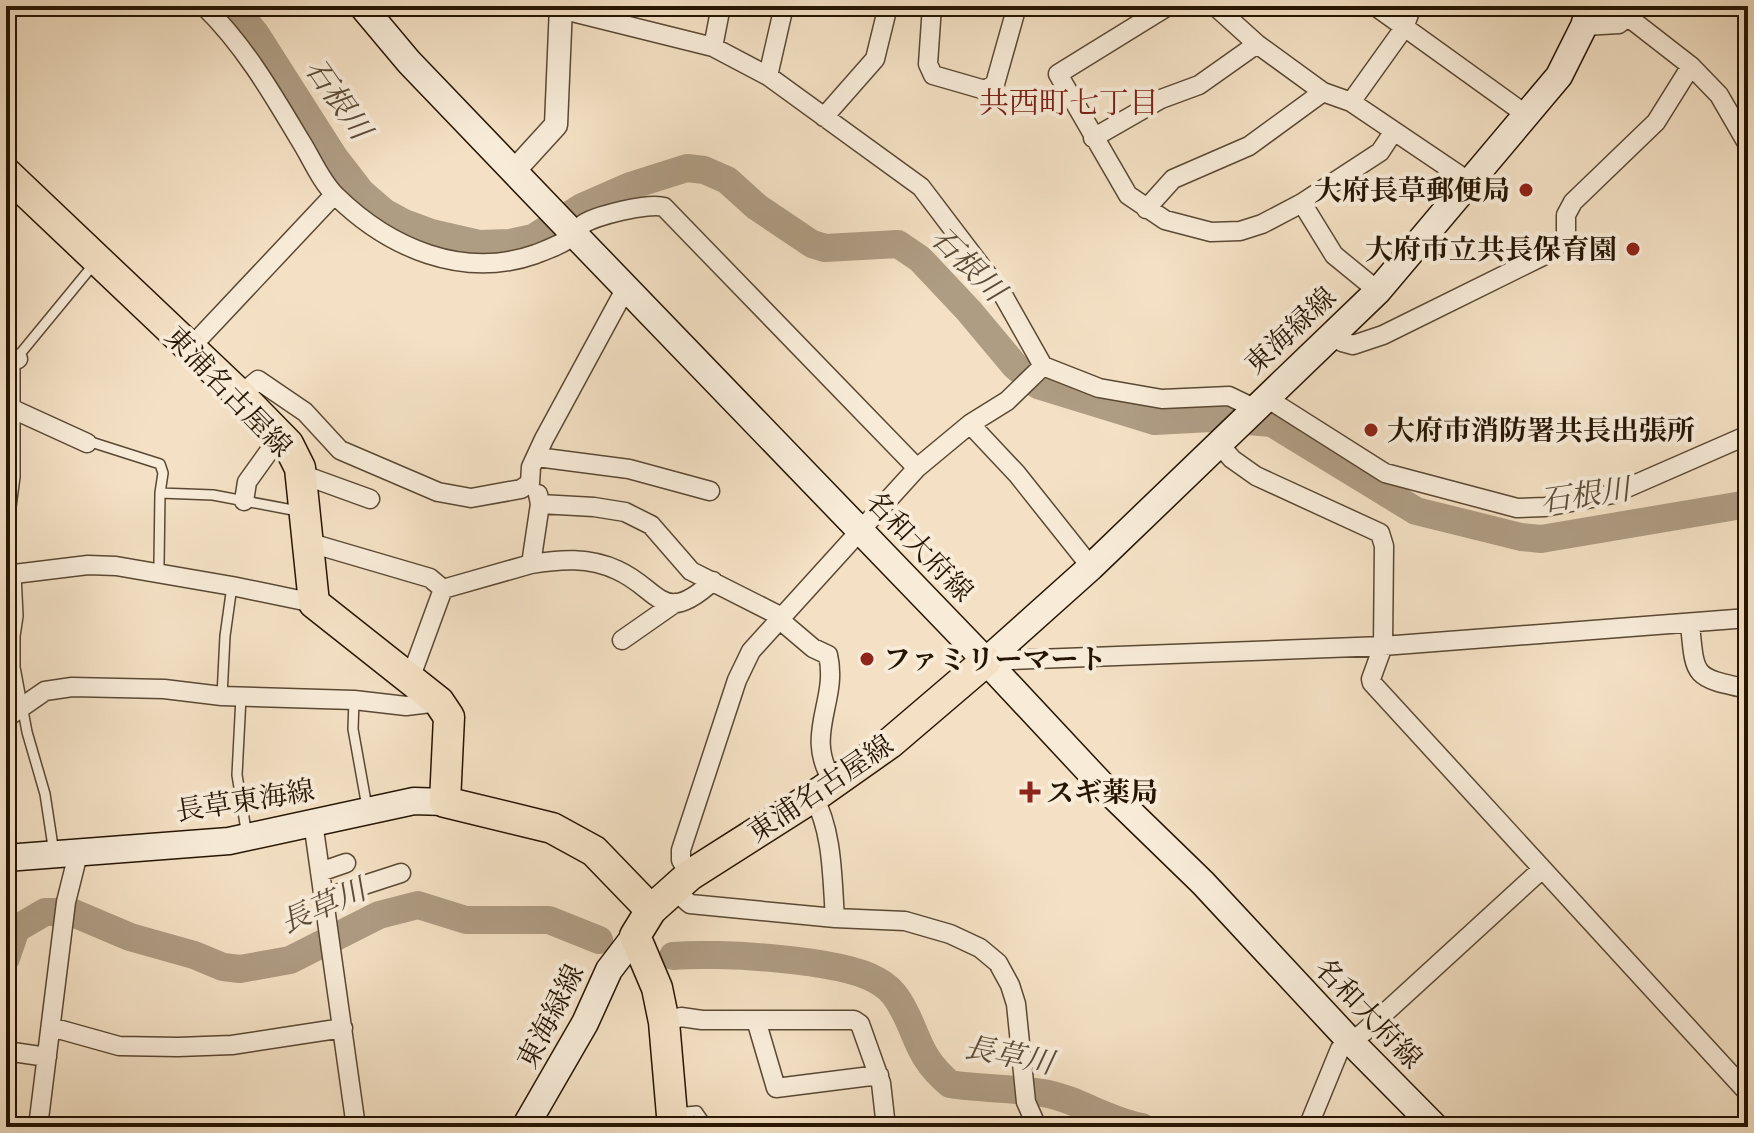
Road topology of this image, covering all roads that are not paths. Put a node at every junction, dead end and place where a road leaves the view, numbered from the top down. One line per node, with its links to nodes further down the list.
1 (204, 6): 32 (street)
2 (362, 6): 29 (main road, 名和大府線)
3 (721, 6): 19 (street)
4 (784, 6): 21 (street)
5 (888, 6): 25 (street)
6 (932, 6): 9 (street)
7 (944, 6): 8 (street)
8 (950, 6)
9 (1017, 6)
10 (1168, 6): 27 (street)
11 (1215, 6): 18 (street)
12 (1375, 6): 17 (street)
13 (1412, 6): 17 (street)
14 (557, 7): 19 (street); 29 (street)
15 (1633, 12): 16 (street); 20 (street)
16 (1587, 16): 24 (main road, 東海緑線)
17 (1404, 28): 23 (street); 24 (street)
18 (1257, 44): 22 (street); 27 (street)
19 (713, 47): 21 (street)
20 (1691, 66): 28 (street); 39 (street)
21 (768, 76): 25 (street)
22 (1323, 92): 23 (street); 34 (street)
23 (1351, 102): 26 (street)
24 (1528, 116): 31 (main road, 東海緑線)
25 (824, 117): 42 (street)
26 (1394, 131): 31 (street); 33 (street)
27 (1093, 138): 34 (street)
28 (1748, 145)
29 (514, 171): 35 (main road, 名和大府線)
30 (6, 173): 36 (main road, 東浦名古屋線)
31 (1471, 183): 38 (main road, 東海緑線)
32 (334, 195): 35 (street); 40 (street)
33 (1302, 203): 34 (street); 38 (street)
34 (1146, 209)
35 (564, 223): 37 (main road, 名和大府線); 53 (street)
36 (98, 260): 40 (main road, 東浦名古屋線); 41 (lane)
37 (627, 286): 52 (street); 61 (main road, 名和大府線)
38 (1378, 291): 39 (main road, 東海緑線)
39 (1333, 334): 44 (main road, 東海緑線)
40 (190, 348): 43 (main road, 東浦名古屋線)
41 (12, 358): 45 (lane)
42 (1043, 366): 44 (street); 47 (street)
43 (240, 395): 46 (street); 51 (main road, 東浦名古屋線)
44 (1257, 405): 48 (street); 49 (main road, 東海緑線)
45 (11, 407): 50 (street); 62 (lane)
46 (314, 422): 51 (street); 54 (street)
47 (970, 424): 53 (street); 65 (street)
48 (1748, 435)
49 (1224, 440): 65 (main road, 東海緑線); 77 (street)
50 (87, 443): 56 (lane)
51 (292, 456): 57 (street); 58 (street); 60 (main road, 東浦名古屋線)
52 (537, 457): 54 (street); 55 (street)
53 (917, 468): 61 (street)
54 (530, 483): 59 (street)
55 (710, 491)
56 (160, 493): 58 (lane); 66 (lane)
57 (370, 499)
58 (244, 501): 60 (lane)
59 (540, 504): 64 (street); 68 (street)
60 (305, 512): 63 (main road, 東浦名古屋線)
61 (861, 531): 74 (street); 78 (main road, 名和大府線)
62 (6, 544)
63 (309, 546): 70 (street); 71 (main road, 東浦名古屋線)
64 (531, 564): 70 (street); 72 (street)
65 (1091, 567): 78 (main road, 東海緑線)
66 (156, 573): 67 (street); 69 (street)
67 (11, 574): 84 (lane)
68 (713, 581): 72 (street); 74 (street)
69 (232, 586): 71 (street); 81 (lane)
70 (443, 589): 79 (street)
71 (314, 603): 79 (main road)
72 (675, 603): 76 (street)
73 (1748, 618): 75 (street)
74 (781, 619): 86 (street); 97 (street)
75 (1690, 624): 77 (street); 80 (street)
76 (622, 640)
77 (1383, 646): 78 (street); 94 (street)
78 (986, 661): 86 (main road, 東浦名古屋線); 106 (main road, 名和大府線)
79 (410, 679): 83 (main road)
80 (1748, 689)
81 (232, 696): 82 (street); 84 (street); 90 (lane)
82 (354, 700): 83 (street); 88 (lane)
83 (439, 702): 87 (main road)
84 (22, 707): 85 (street); 91 (lane)
85 (6, 718)
86 (824, 789): 97 (main road, 東浦名古屋線); 100 (street)
87 (445, 802): 88 (main road, 長草東海線); 99 (main road)
88 (368, 811): 89 (main road, 長草東海線)
89 (313, 822): 90 (main road, 長草東海線); 95 (street)
90 (247, 837): 91 (main road, 長草東海線)
91 (67, 852): 92 (main road, 長草東海線); 104 (street)
92 (6, 858)
93 (346, 863): 95 (street)
94 (1541, 870): 106 (street); 110 (street)
95 (320, 872): 98 (street)
96 (401, 873): 98 (street)
97 (682, 882): 99 (main road, 東浦名古屋線); 100 (street)
98 (324, 898): 105 (street)
99 (651, 910): 101 (main road, 東浦名古屋線)
100 (835, 918): 117 (street)
101 (635, 936): 103 (main road); 114 (main road, 東海緑線)
102 (756, 1020): 103 (street); 109 (street); 109 (street)
103 (664, 1022): 111 (main road)
104 (51, 1027): 105 (street); 108 (street)
105 (343, 1028): 113 (street)
106 (1351, 1042): 118 (street); 119 (main road, 名和大府線)
107 (6, 1051): 108 (street)
108 (47, 1057): 112 (street)
109 (879, 1075): 116 (street)
110 (1748, 1093)
111 (672, 1120): 115 (lane)
112 (38, 1127)
113 (356, 1127)
114 (525, 1127)
115 (708, 1127)
116 (886, 1127)
117 (1037, 1127)
118 (1308, 1127)
119 (1435, 1127)

